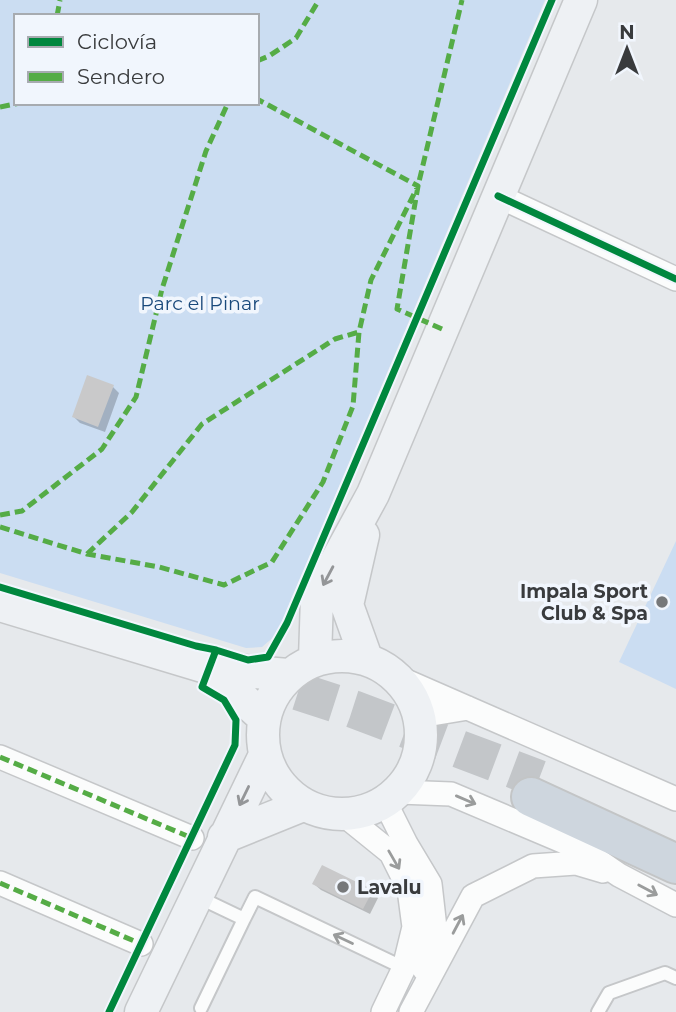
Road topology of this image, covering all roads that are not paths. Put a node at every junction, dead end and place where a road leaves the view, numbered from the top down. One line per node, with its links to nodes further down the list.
1 (581, 0): 2 (street)
2 (498, 196): 3 (street); 4 (street)
3 (676, 279)
4 (373, 494): 6 (street); 7 (street, one-way to 7)
5 (0, 605): 8 (street)
6 (366, 658): 7 (street); 10 (street)
7 (316, 659): 9 (street)
8 (209, 668): 9 (street); 13 (street)
9 (288, 676): 13 (street)
10 (399, 678): 11 (street); 12 (street)
11 (468, 709): 12 (street); 17 (street)
12 (421, 716): 16 (street)
13 (264, 718): 14 (street)
14 (265, 755): 18 (street); 20 (street, one-way to 20)
15 (0, 757): 21 (street)
16 (392, 797): 19 (street); 24 (street, one-way to 24); 33 (street)
17 (676, 799)
18 (303, 804): 19 (street); 20 (street)
19 (344, 815): 30 (street, one-way to 30)
20 (224, 837): 26 (street)
21 (192, 838)
22 (676, 842): 23 (highway)
23 (676, 864)
24 (619, 875): 27 (street, one-way to 27); 33 (street, one-way to 24)
25 (0, 883): 29 (street)
26 (196, 896): 28 (lane); 34 (street)
27 (676, 905)
28 (244, 919): 30 (lane, one-way to 28); 32 (lane)
29 (141, 944)
30 (404, 968): 35 (street)
31 (676, 978): 36 (lane)
32 (201, 1008)
33 (413, 1009)
34 (141, 1012)
35 (383, 1012)
36 (598, 1012)

